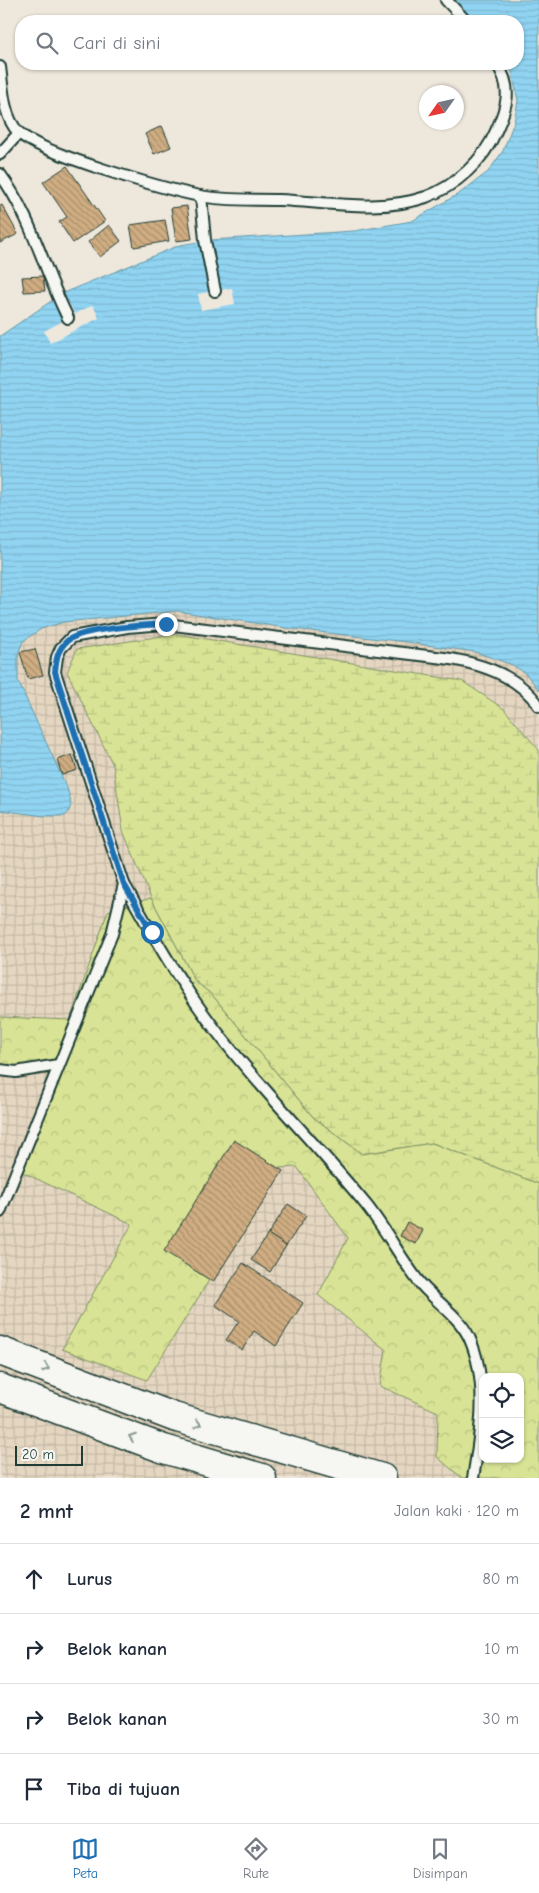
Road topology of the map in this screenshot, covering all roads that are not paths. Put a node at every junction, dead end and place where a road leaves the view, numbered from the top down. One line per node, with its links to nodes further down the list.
1 (446, 0): 2 (lane)
2 (460, 15)
3 (0, 67): 5 (lane)
4 (500, 70): 8 (lane)
5 (19, 133): 6 (lane); 8 (lane)
6 (0, 154)
7 (0, 174): 10 (lane)
8 (201, 196): 9 (lane)
9 (215, 291)
10 (68, 318)
11 (539, 706): 12 (lane)
12 (124, 884): 13 (lane); 20 (lane)
13 (58, 1065): 14 (lane); 15 (lane)
14 (0, 1070)
15 (0, 1212)
16 (0, 1351): 19 (highway, one-way to 19)
17 (0, 1388): 18 (highway, one-way to 17)
18 (262, 1478)
19 (382, 1478)
20 (473, 1478)

